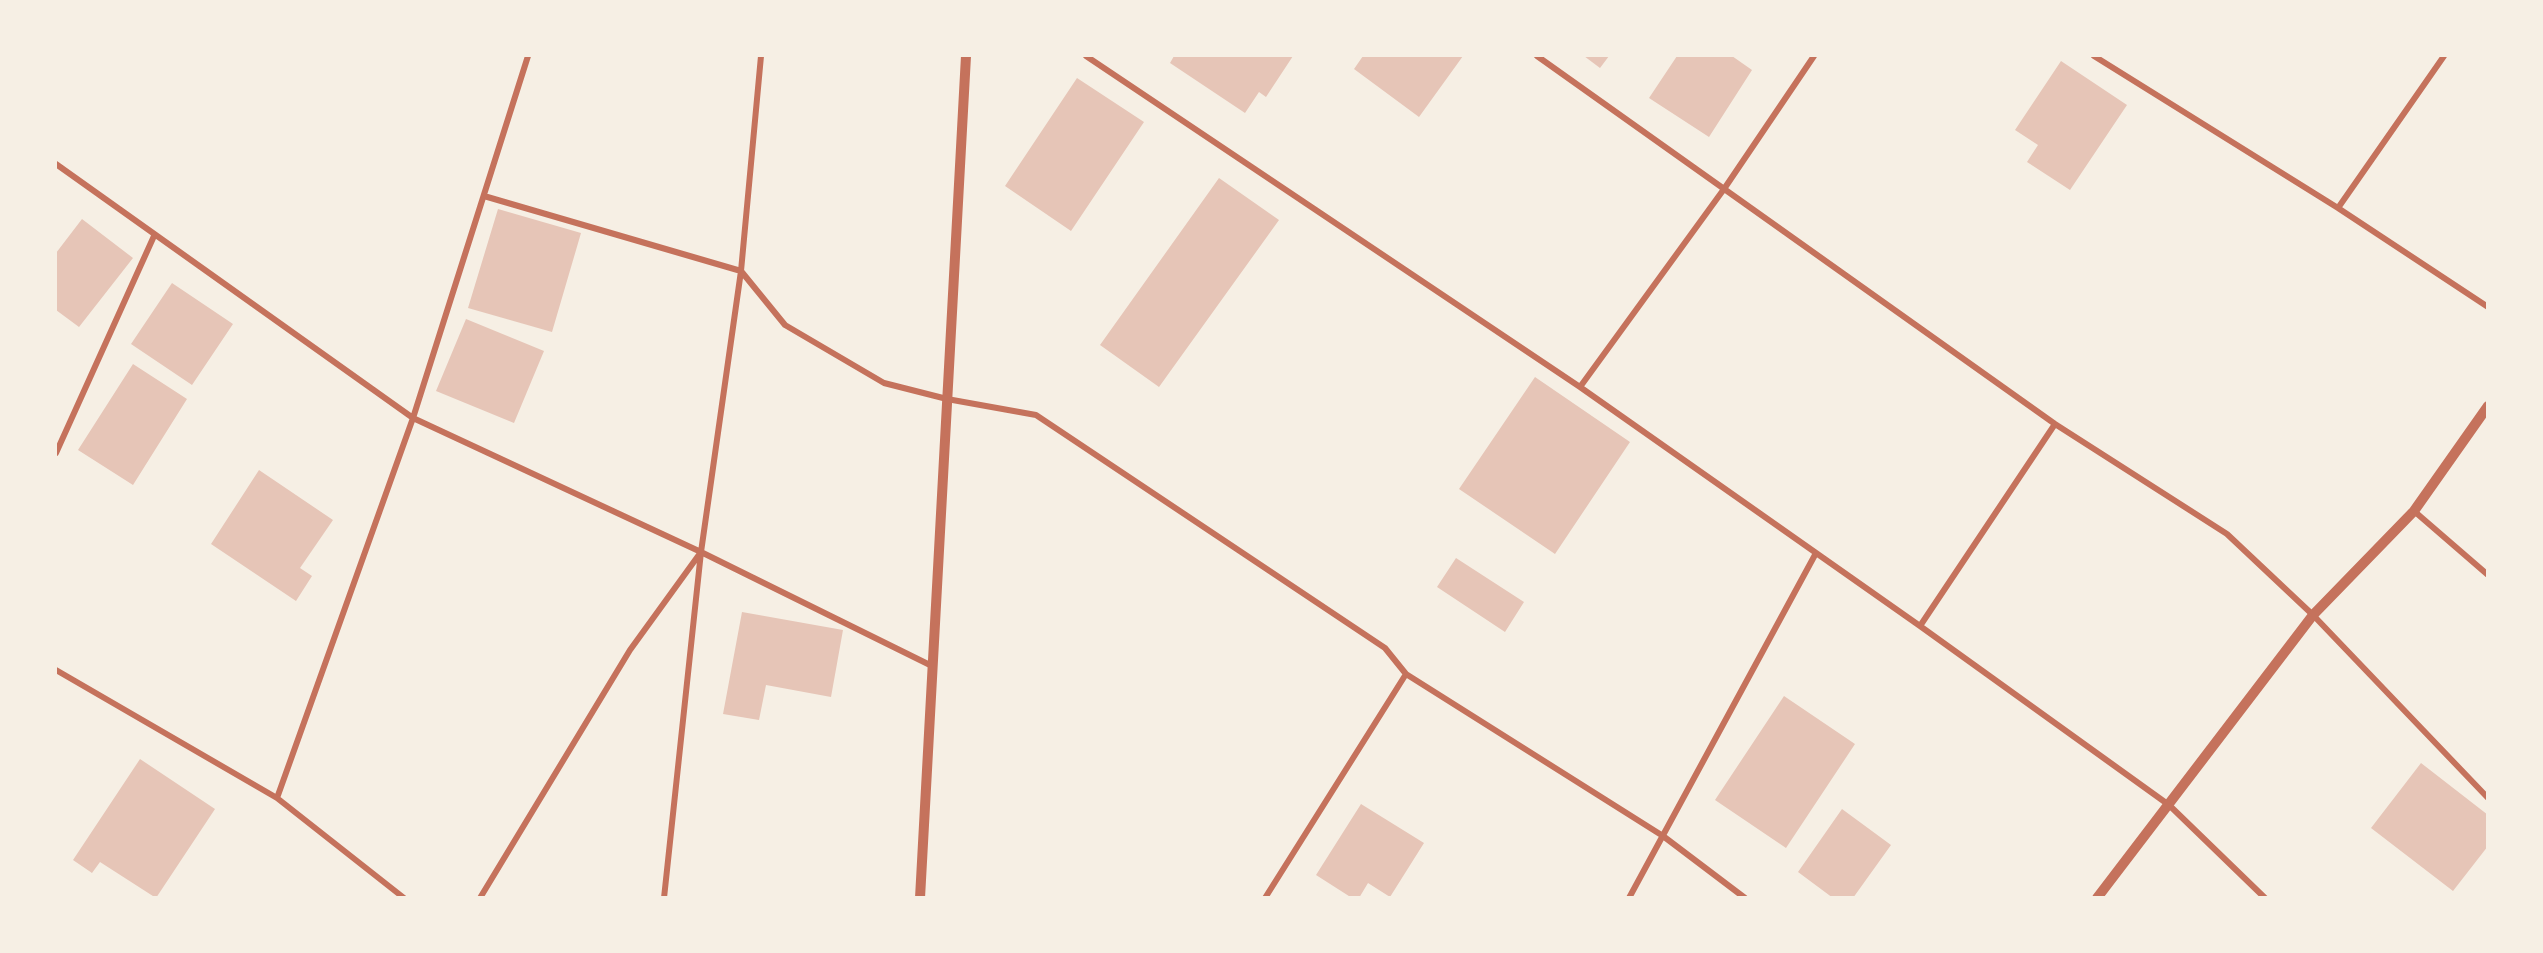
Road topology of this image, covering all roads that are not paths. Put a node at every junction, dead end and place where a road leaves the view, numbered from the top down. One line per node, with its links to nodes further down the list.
1 (528, 56): 11 (street)
2 (761, 56): 14 (street)
3 (966, 56): 17 (street)
4 (1086, 56): 16 (street)
5 (1537, 56): 10 (street)
6 (1814, 56): 10 (street)
7 (2094, 56): 12 (street)
8 (2444, 56): 12 (street)
9 (56, 164): 13 (street)
10 (1724, 189): 16 (street); 20 (street)
11 (484, 196): 14 (street); 19 (street)
12 (2338, 208): 15 (street)
13 (154, 236): 19 (street); 21 (street)
14 (741, 271): 17 (street); 23 (street)
15 (2487, 307)
16 (1580, 387): 24 (street)
17 (947, 399): 28 (street); 30 (street)
18 (2487, 406): 22 (street)
19 (413, 418): 23 (street); 31 (street)
20 (2055, 424): 26 (street); 27 (street)
21 (56, 453)
22 (2414, 511): 25 (street); 26 (street)
23 (701, 552): 28 (street); 36 (street); 37 (street)
24 (1816, 554): 27 (street); 34 (street)
25 (2487, 575)
26 (2313, 615): 32 (street); 33 (street)
27 (1920, 626): 33 (street)
28 (932, 666): 38 (street)
29 (56, 670): 31 (street)
30 (1406, 674): 34 (street); 39 (street)
31 (276, 798): 35 (street)
32 (2487, 798)
33 (2169, 805): 42 (street); 43 (street)
34 (1663, 836): 40 (street); 41 (street)
35 (404, 897)
36 (480, 897)
37 (664, 897)
38 (920, 897)
39 (1264, 897)
40 (1629, 897)
41 (1745, 897)
42 (2097, 897)
43 (2265, 897)

